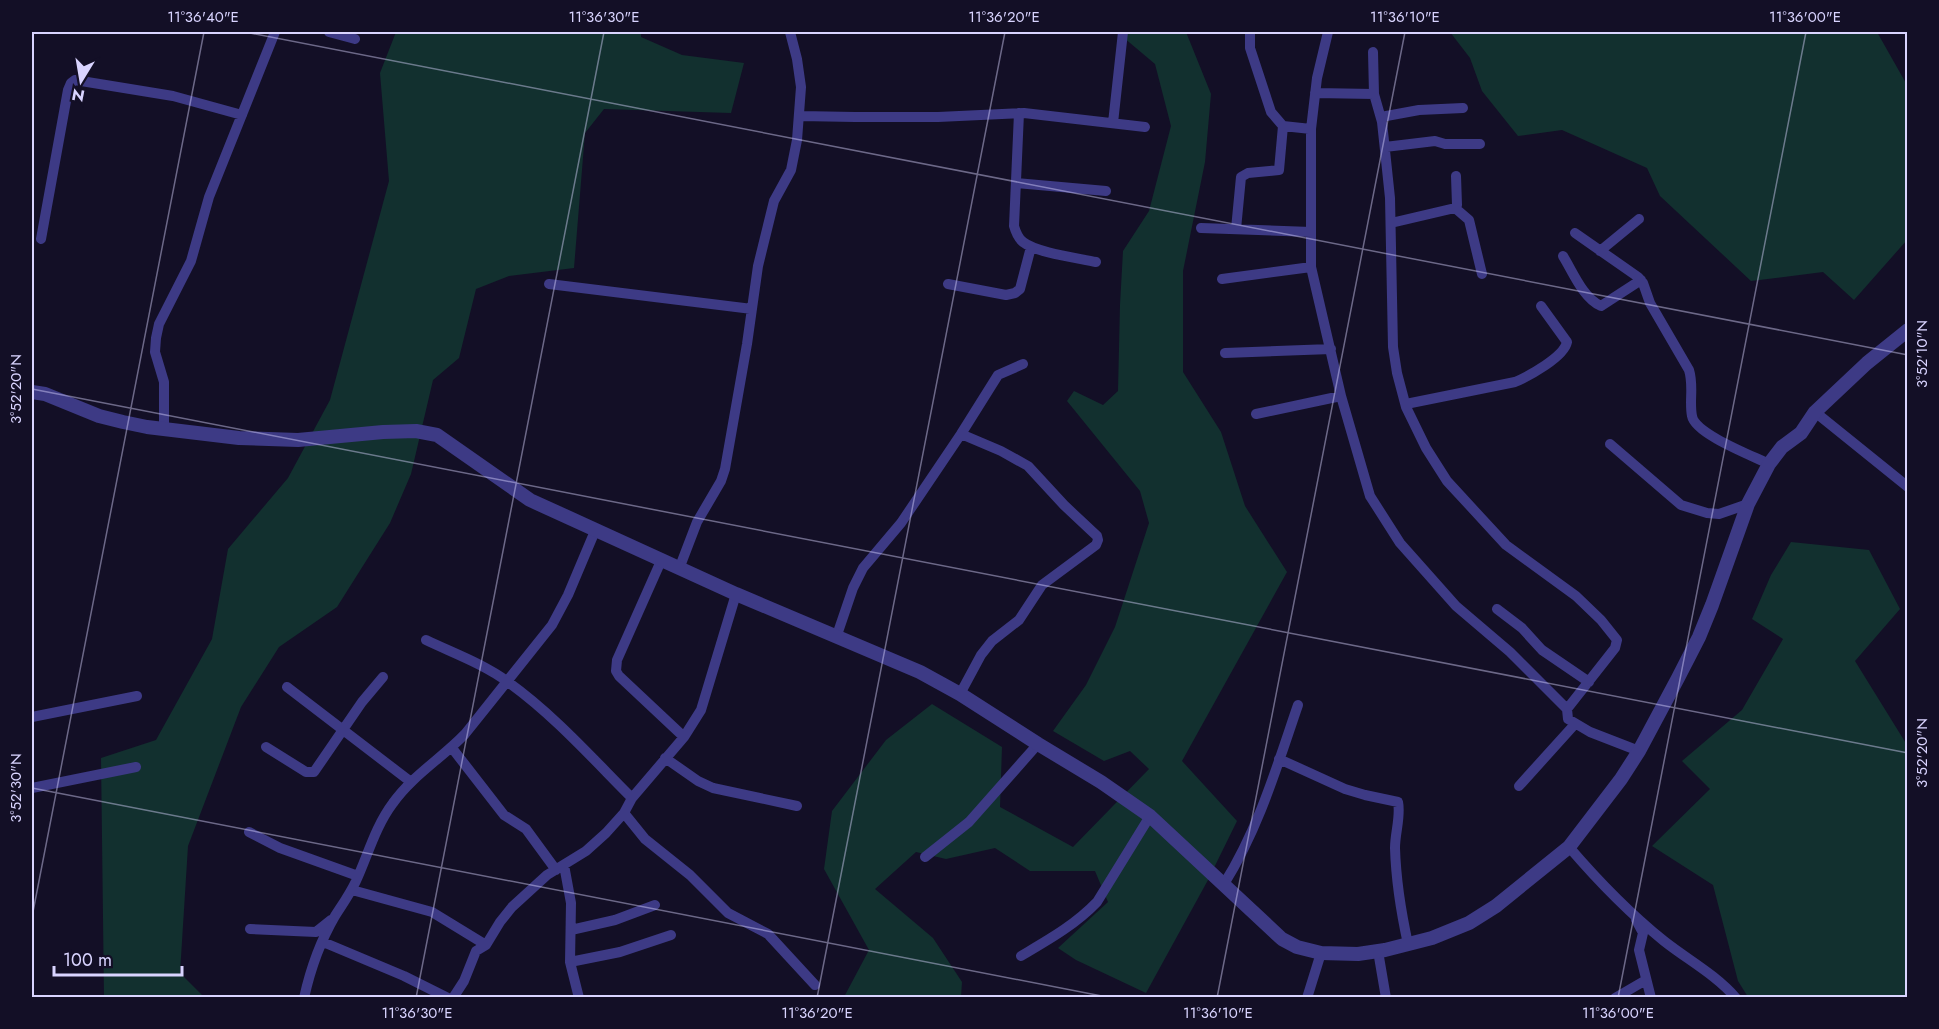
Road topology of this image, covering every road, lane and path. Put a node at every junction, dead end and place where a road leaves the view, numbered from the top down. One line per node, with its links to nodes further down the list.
1 (275, 32): 13 (street)
2 (329, 32): 7 (street)
3 (790, 32): 14 (street)
4 (1123, 32): 16 (street)
5 (1250, 32): 17 (street)
6 (1328, 32): 9 (street)
7 (355, 39)
8 (1373, 52): 10 (street)
9 (1315, 93): 10 (street); 19 (street)
10 (1374, 94): 15 (street)
11 (1463, 108): 15 (street)
12 (1019, 113): 14 (street); 16 (street); 23 (street)
13 (242, 115): 32 (street); 54 (street)
14 (800, 116): 44 (street)
15 (1381, 117): 21 (street)
16 (1113, 123): 18 (street)
17 (1283, 126): 19 (street); 29 (street)
18 (1145, 127)
19 (1311, 129): 30 (street)
20 (1480, 144): 21 (street)
21 (1385, 147): 27 (street)
22 (1456, 176): 25 (street)
23 (1016, 183): 24 (street); 33 (street)
24 (1106, 191)
25 (1455, 208): 27 (street); 38 (street)
26 (1639, 219): 34 (street)
27 (1390, 223): 51 (street)
28 (1201, 228): 29 (street)
29 (1236, 229): 30 (street)
30 (1311, 232): 37 (street)
31 (1575, 233): 34 (street)
32 (41, 239)
33 (1031, 247): 36 (street); 42 (street)
34 (1600, 251): 40 (street)
35 (1563, 256): 40 (street)
36 (1096, 262)
37 (1311, 267): 39 (street); 46 (street)
38 (1482, 274)
39 (1222, 279)
40 (1641, 280): 57 (street)
41 (549, 284): 44 (street)
42 (948, 284)
43 (1541, 306): 51 (street)
44 (752, 309): 62 (street)
45 (1908, 330): 52 (street)
46 (1331, 349): 47 (street); 50 (street)
47 (1225, 353)
48 (1023, 364): 55 (street)
49 (32, 392): 54 (street)
50 (1341, 396): 53 (street); 74 (street)
51 (1406, 404): 69 (street)
52 (1815, 412): 57 (street); 58 (street)
53 (1256, 414)
54 (164, 430): 60 (street)
55 (961, 434): 65 (street); 71 (street)
56 (1610, 444): 59 (street)
57 (1769, 464): 59 (street)
58 (1908, 487)
59 (1748, 504): 82 (street)
60 (595, 531): 61 (street); 68 (street)
61 (661, 561): 62 (street); 78 (street)
62 (679, 569): 63 (street)
63 (736, 594): 65 (street); 78 (street)
64 (1497, 609): 69 (street)
65 (837, 635): 71 (street)
66 (426, 640): 68 (street)
67 (383, 677): 77 (street)
68 (507, 681): 81 (street); 89 (street)
69 (1589, 682): 74 (street)
70 (287, 687): 77 (street)
71 (960, 694): 79 (street)
72 (137, 696): 75 (street)
73 (1298, 705): 84 (street)
74 (1568, 709): 76 (street)
75 (32, 717)
76 (1575, 724): 82 (street); 87 (street)
77 (342, 731): 80 (street); 86 (street)
78 (684, 737): 83 (street)
79 (1038, 744): 92 (street); 95 (street)
80 (266, 747)
81 (452, 748): 86 (street); 96 (street)
82 (1639, 752): 94 (street)
83 (665, 758): 89 (street); 90 (street)
84 (1279, 759): 98 (street); 107 (street)
85 (136, 766): 88 (street)
86 (411, 782): 97 (street)
87 (1519, 786)
88 (32, 788)
89 (632, 798): 91 (street)
90 (797, 806)
91 (624, 813): 96 (street); 114 (street)
92 (1150, 816): 98 (street); 111 (street)
93 (249, 832): 97 (street)
94 (1569, 848): 101 (street); 107 (street)
95 (925, 857)
96 (560, 868): 104 (street); 108 (street)
97 (358, 876): 99 (street)
98 (1224, 884): 110 (street)
99 (352, 890): 102 (street); 108 (street)
100 (655, 905): 104 (street)
101 (1635, 917): 113 (street); 123 (street)
102 (334, 918): 103 (street); 106 (street)
103 (250, 929)
104 (571, 930): 112 (street)
105 (671, 935): 112 (street)
106 (323, 942): 115 (street); 116 (street)
107 (1408, 944): 109 (street)
108 (486, 945): 117 (street)
109 (1378, 951): 110 (street); 120 (street)
110 (1321, 953): 119 (street)
111 (1021, 956)
112 (570, 962): 118 (street)
113 (1646, 980): 121 (street); 122 (street)
114 (815, 985)
115 (304, 998)
116 (448, 998)
117 (453, 998)
118 (579, 998)
119 (1307, 998)
120 (1386, 998)
121 (1615, 998)
122 (1651, 998)
123 (1736, 998)

